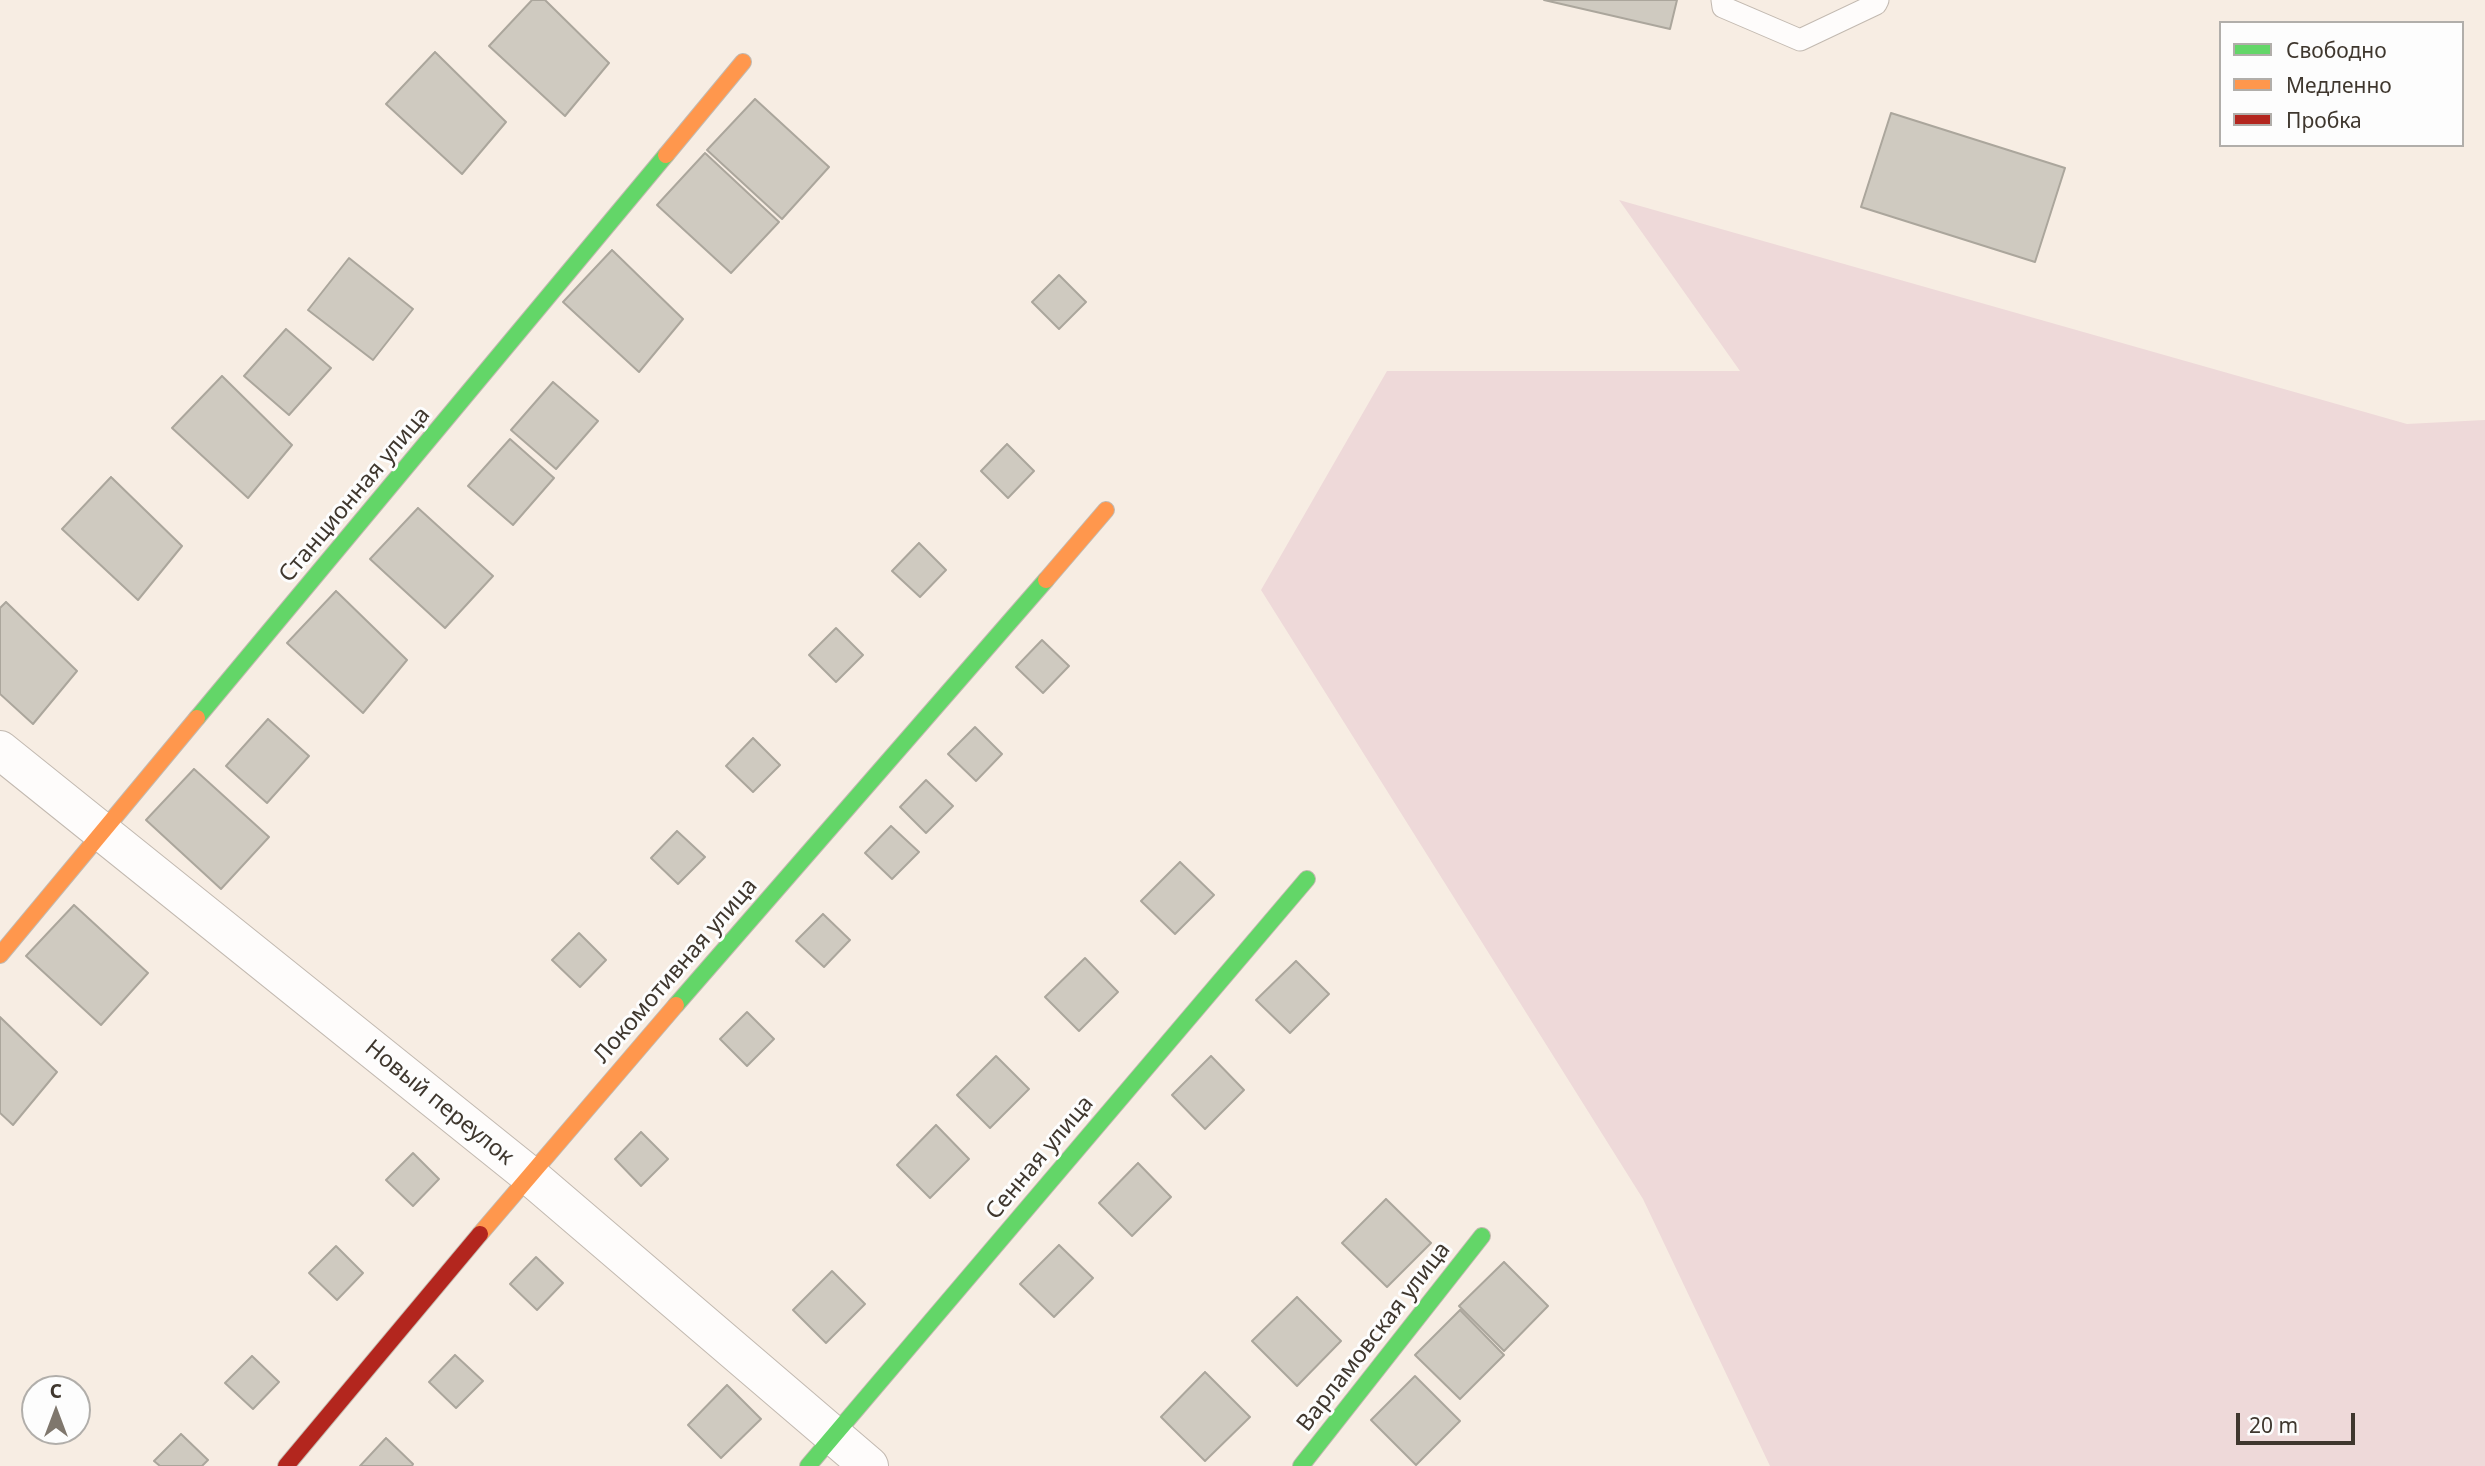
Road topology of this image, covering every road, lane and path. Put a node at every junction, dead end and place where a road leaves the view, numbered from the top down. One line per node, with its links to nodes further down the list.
1 (1722, 0): 2 (lane)
2 (1878, 0)
3 (743, 62): 6 (street, Станционная улица)
4 (1107, 510): 9 (street, Локомотивная улица)
5 (0, 750): 6 (street, Новый переулок)
6 (103, 834): 8 (street, Станционная улица); 9 (street, Новый переулок)
7 (1307, 879): 11 (street, Сенная улица)
8 (0, 955)
9 (529, 1175): 11 (street, Новый переулок); 12 (street, Локомотивная улица)
10 (1482, 1236): 15 (street, Варламовская улица)
11 (833, 1437): 13 (street, Сенная улица); 14 (street, Новый переулок)
12 (286, 1466)
13 (808, 1466)
14 (869, 1466)
15 (1301, 1466)

